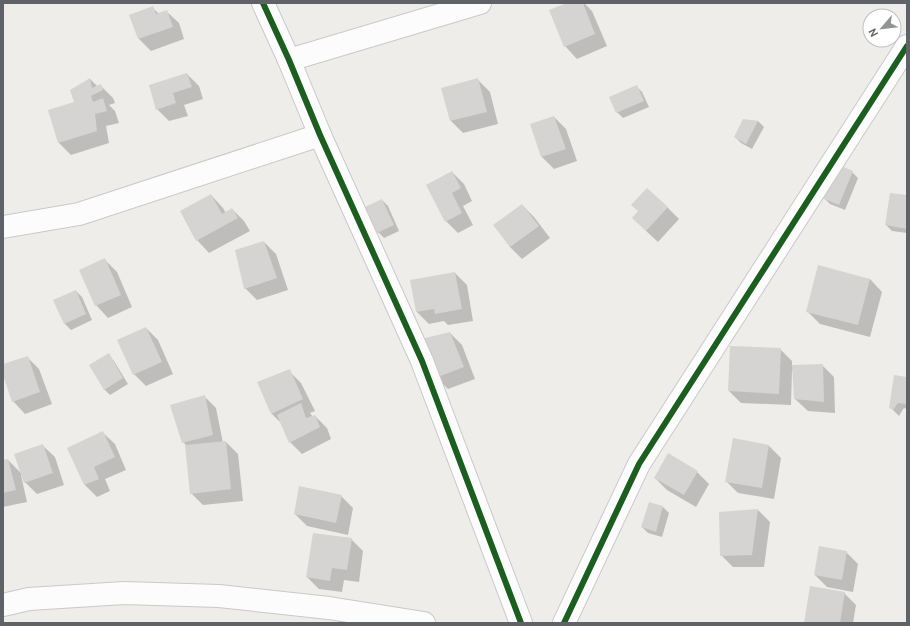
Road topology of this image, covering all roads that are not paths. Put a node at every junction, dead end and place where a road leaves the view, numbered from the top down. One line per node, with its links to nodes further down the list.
1 (263, 3): 4 (street)
2 (480, 3): 4 (street)
3 (907, 46): 10 (street)
4 (289, 60): 5 (street)
5 (320, 136): 6 (street); 9 (street)
6 (3, 227)
7 (3, 604): 8 (street)
8 (424, 623)
9 (521, 623)
10 (564, 623)

